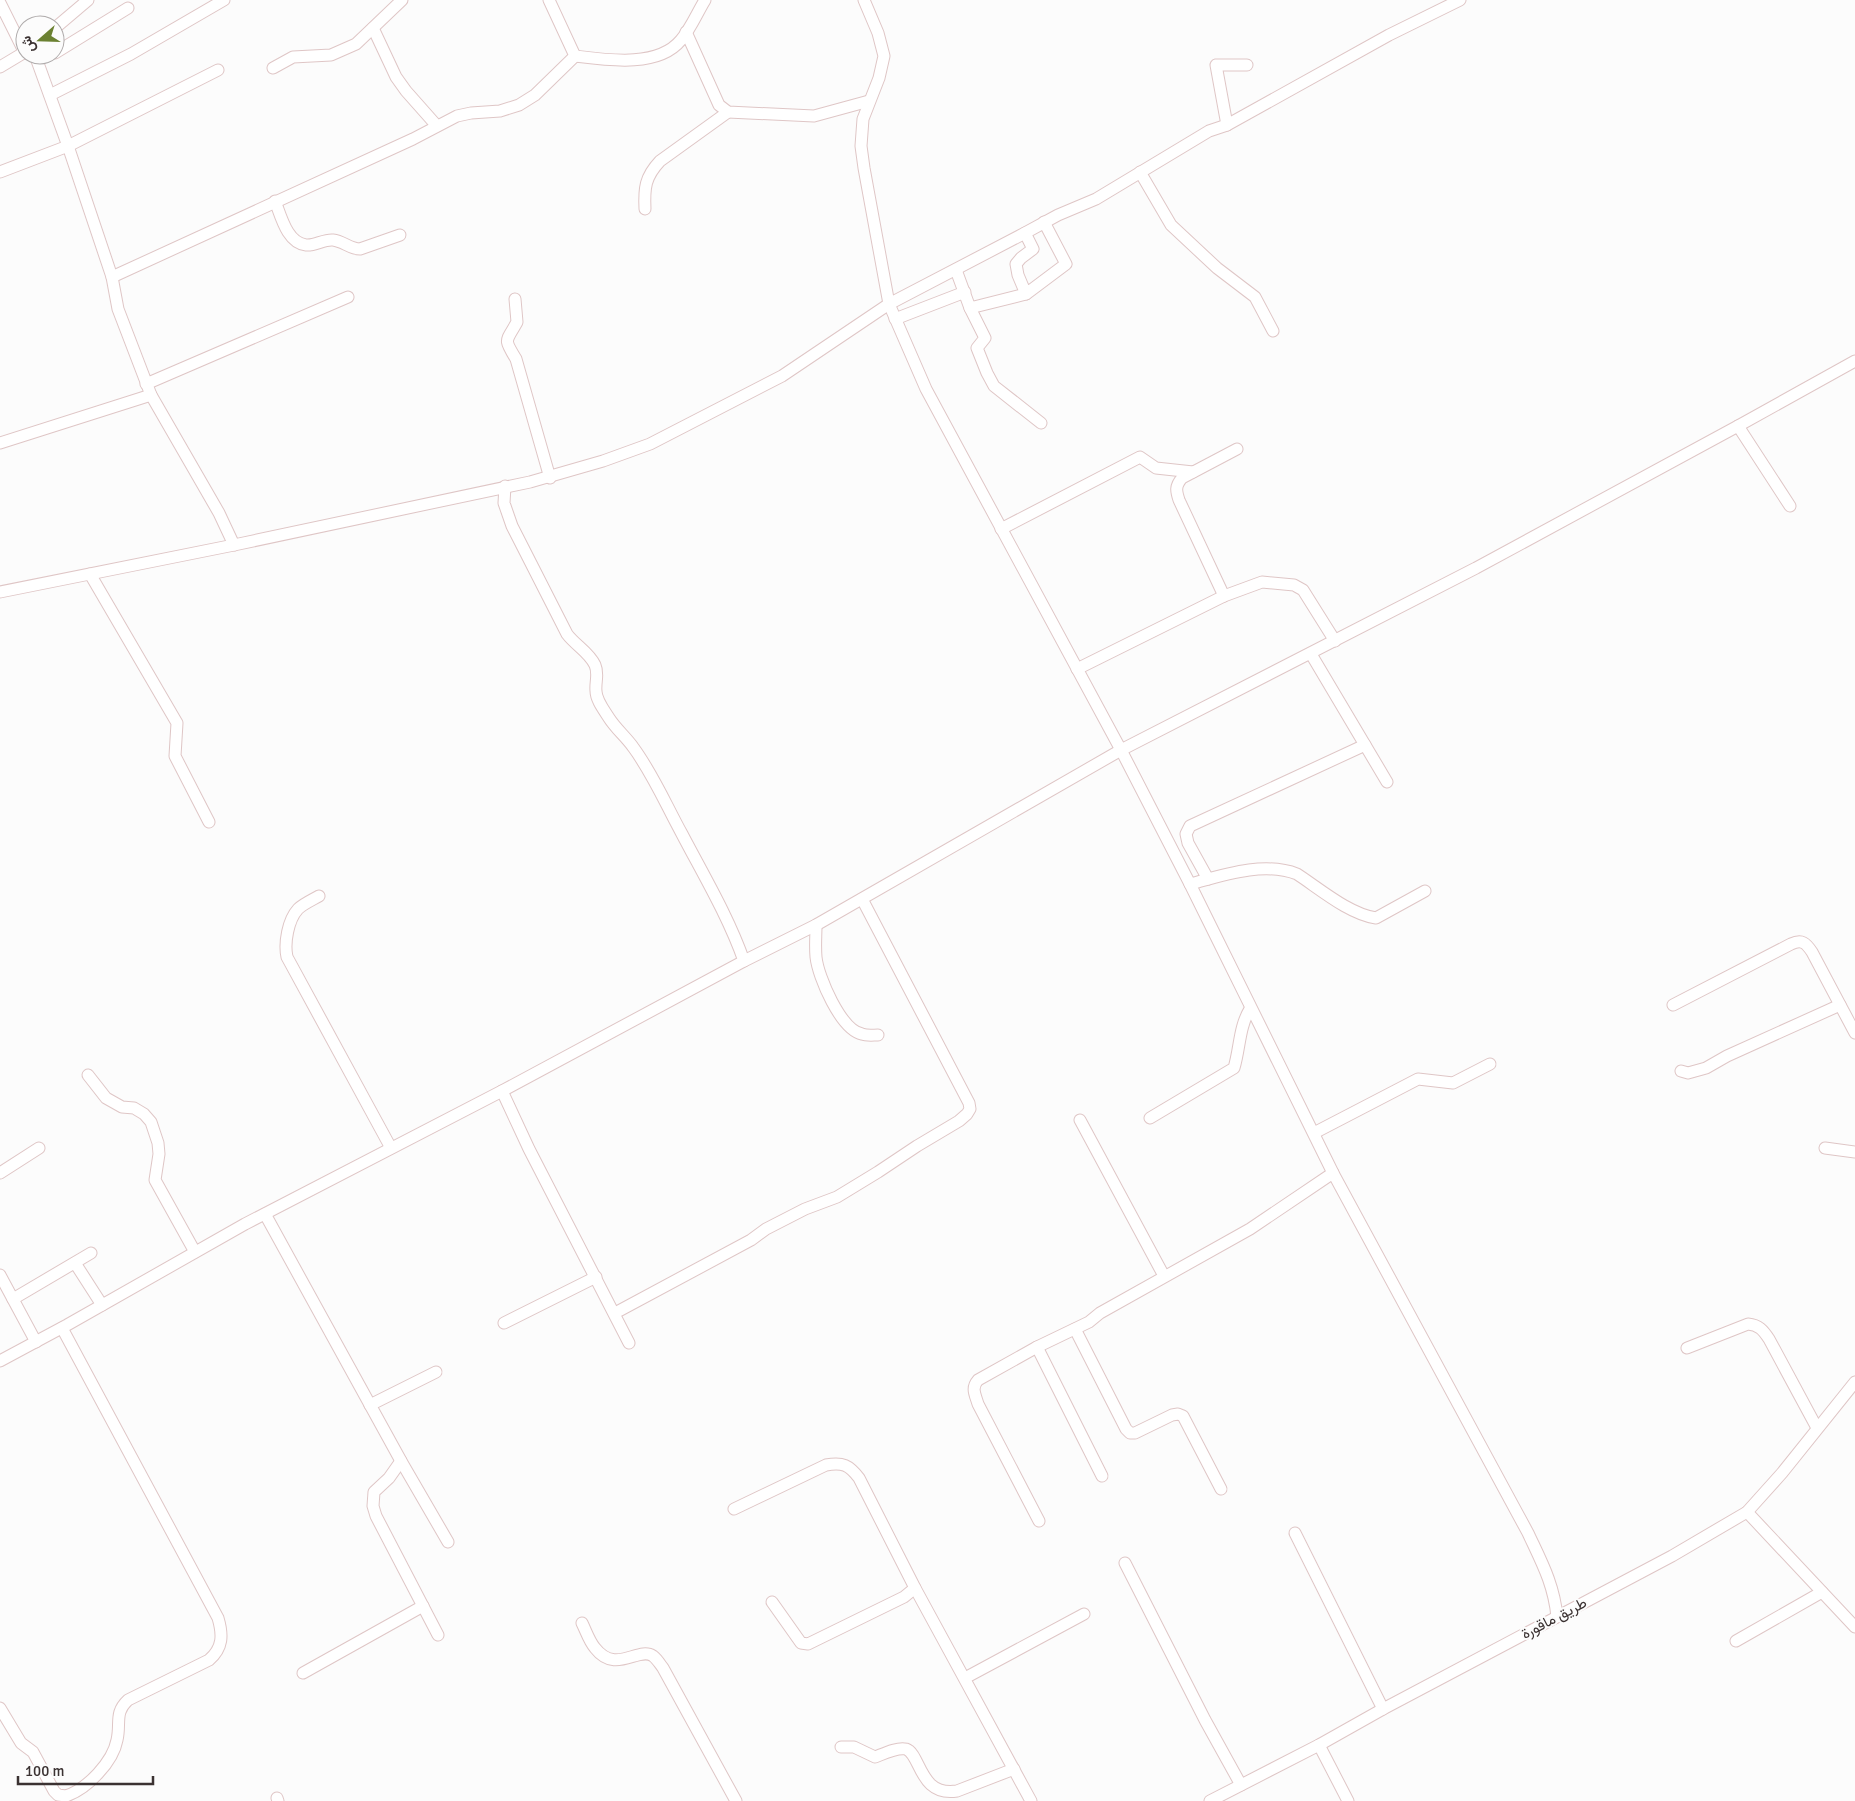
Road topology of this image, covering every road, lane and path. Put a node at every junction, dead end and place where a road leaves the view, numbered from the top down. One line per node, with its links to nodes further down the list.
1 (88, 0): 10 (street)
2 (224, 0): 22 (street)
3 (402, 0): 11 (street)
4 (549, 0): 15 (street)
5 (705, 0): 12 (street)
6 (1460, 0): 25 (street)
7 (867, 1): 23 (street)
8 (0, 3): 13 (street)
9 (128, 8): 14 (street)
10 (65, 20)
11 (373, 28): 20 (street); 26 (street)
12 (686, 32): 15 (street); 24 (street)
13 (15, 33)
14 (65, 47)
15 (575, 56): 26 (street)
16 (15, 59): 19 (street)
17 (38, 65): 22 (street)
18 (1247, 65): 25 (street)
19 (0, 67)
20 (273, 68)
21 (218, 70): 27 (street)
22 (50, 95): 27 (street)
23 (869, 101): 24 (street); 41 (street)
24 (728, 112): 31 (street)
25 (1227, 125): 29 (street)
26 (437, 126): 30 (street)
27 (68, 146): 28 (street); 36 (street)
28 (0, 172)
29 (1140, 172): 32 (street); 44 (street)
30 (275, 202): 34 (street); 36 (street)
31 (645, 209)
32 (1044, 222): 33 (street); 38 (street)
33 (1026, 233): 35 (street); 38 (street)
34 (400, 235)
35 (956, 270): 37 (street); 41 (street)
36 (112, 277): 46 (street)
37 (965, 292): 42 (street); 43 (street)
38 (1026, 294): 42 (street)
39 (348, 297): 46 (street)
40 (514, 298): 53 (street)
41 (889, 304): 43 (street); 53 (street)
42 (970, 308): 48 (street)
43 (895, 319): 56 (street)
44 (1273, 331)
45 (1854, 365): 49 (street)
46 (146, 384): 47 (street)
47 (151, 395): 50 (street); 57 (street)
48 (1041, 422)
49 (1738, 426): 55 (street); 61 (street)
50 (0, 443)
51 (1237, 449): 52 (street)
52 (1193, 472): 56 (street); 60 (street)
53 (550, 478): 54 (street)
54 (505, 486): 57 (street); 74 (street)
55 (1790, 506)
56 (1001, 528): 63 (street)
57 (234, 545): 58 (street)
58 (90, 574): 59 (street); 67 (street)
59 (0, 592)
60 (1224, 596): 61 (street); 63 (street)
61 (1335, 641): 62 (street)
62 (1311, 654): 64 (street); 65 (street)
63 (1077, 669): 65 (street)
64 (1365, 745): 66 (street); 68 (street)
65 (1121, 750): 69 (street); 72 (street)
66 (1386, 782)
67 (209, 822)
68 (1208, 878): 69 (street); 70 (street)
69 (1190, 884): 77 (street)
70 (1425, 892)
71 (319, 896): 88 (street)
72 (862, 899): 73 (street); 102 (street)
73 (816, 925): 74 (street); 79 (street)
74 (744, 961): 83 (street)
75 (1840, 1004): 76 (street); 78 (street); 81 (street)
76 (1673, 1005)
77 (1250, 1009): 84 (street); 86 (street)
78 (1855, 1033)
79 (878, 1036)
80 (1490, 1064): 86 (street)
81 (1682, 1071)
82 (88, 1075): 94 (street)
83 (502, 1091): 88 (street); 99 (street)
84 (1150, 1118)
85 (1080, 1120): 98 (street)
86 (1314, 1134): 92 (street)
87 (39, 1148): 91 (street)
88 (391, 1148): 93 (street)
89 (1826, 1148): 90 (street)
90 (1855, 1152)
91 (0, 1173)
92 (1333, 1173): 98 (street); 129 (street)
93 (265, 1214): 94 (street); 113 (street)
94 (195, 1252): 101 (street)
95 (92, 1253): 96 (street)
96 (75, 1263): 100 (street); 101 (street)
97 (0, 1275): 100 (street)
98 (1164, 1276): 105 (street)
99 (596, 1277): 102 (street); 103 (street)
100 (13, 1299): 106 (street)
101 (102, 1305): 104 (street)
102 (615, 1314): 107 (street)
103 (504, 1323)
104 (62, 1328): 106 (street); 136 (street)
105 (1076, 1329): 108 (street); 117 (street)
106 (36, 1342): 110 (street)
107 (629, 1343)
108 (1037, 1347): 116 (street); 120 (street)
109 (1687, 1348): 114 (street)
110 (0, 1361)
111 (436, 1372): 113 (street)
112 (1855, 1382): 114 (street, طريق ماقورة)
113 (370, 1405): 115 (street)
114 (1817, 1428): 119 (street, طريق ماقورة)
115 (401, 1461): 122 (street); 127 (street)
116 (1102, 1476)
117 (1221, 1489)
118 (734, 1509): 124 (street)
119 (1747, 1512): 125 (street); 129 (street, طريق ماقورة)
120 (1039, 1521)
121 (1295, 1533): 137 (street)
122 (448, 1542)
123 (1125, 1563): 141 (street)
124 (915, 1588): 126 (street); 135 (street)
125 (1822, 1592): 131 (street); 133 (street)
126 (772, 1602)
127 (423, 1606): 132 (street); 134 (street)
128 (1084, 1614): 135 (street)
129 (1557, 1616): 137 (street, طريق ماقورة)
130 (582, 1623): 142 (street)
131 (1855, 1628)
132 (438, 1636)
133 (1736, 1642)
134 (303, 1672)
135 (965, 1678): 140 (street)
136 (0, 1708)
137 (1383, 1709): 138 (street, طريق ماقورة)
138 (1319, 1745): 141 (street, طريق ماقورة); 145 (street)
139 (841, 1747): 140 (street)
140 (1014, 1769): 143 (street)
141 (1241, 1785): 144 (street, طريق ماقورة)
142 (736, 1801)
143 (1031, 1801)
144 (1210, 1801)
145 (1348, 1801)

